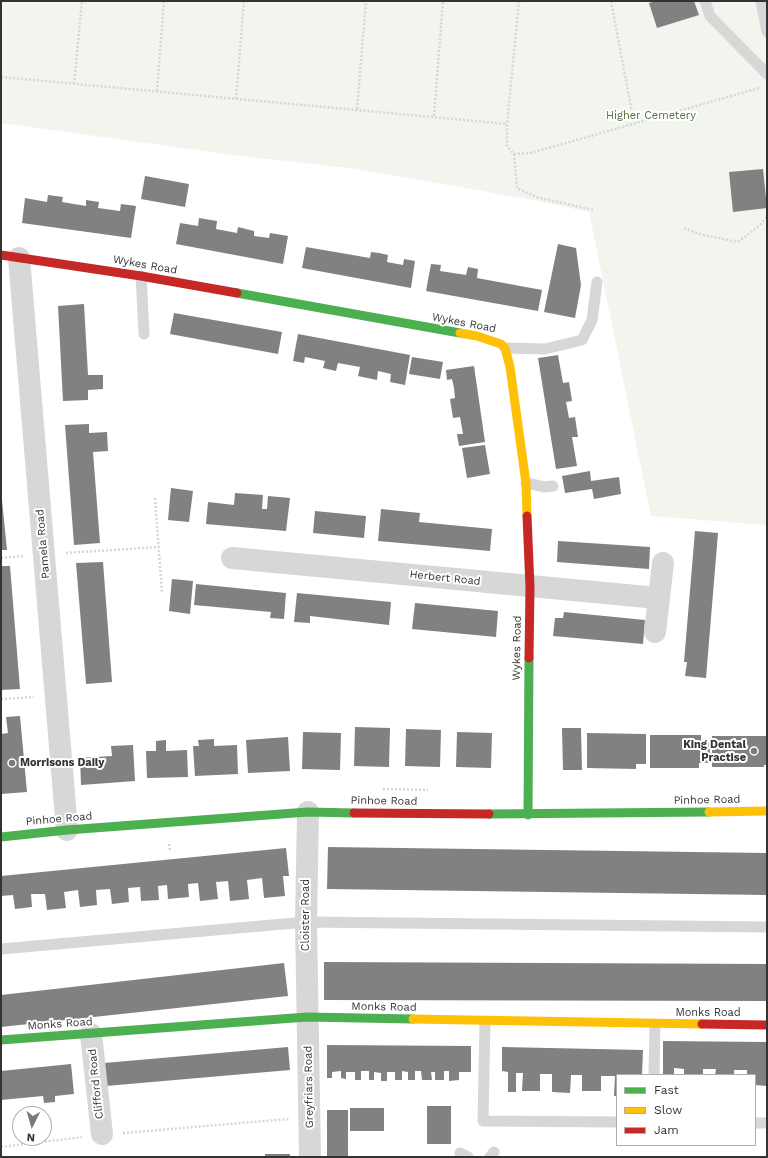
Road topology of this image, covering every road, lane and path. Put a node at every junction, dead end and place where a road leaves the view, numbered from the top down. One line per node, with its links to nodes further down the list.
1 (82, 1): 13 (path)
2 (164, 1): 15 (path)
3 (244, 1): 16 (path)
4 (366, 1): 17 (path)
5 (443, 1): 18 (path)
6 (519, 1): 20 (path)
7 (611, 1): 19 (path)
8 (704, 1): 11 (lane)
9 (761, 1): 10 (lane)
10 (767, 32)
11 (767, 74)
12 (1, 77): 13 (path)
13 (74, 84): 15 (path)
14 (760, 88): 19 (path)
15 (157, 91): 16 (path)
16 (236, 98): 17 (path)
17 (357, 109): 18 (path)
18 (434, 116): 20 (path)
19 (634, 123): 21 (path)
20 (507, 124): 21 (path)
21 (514, 154): 22 (path)
22 (593, 210)
23 (767, 217): 24 (path)
24 (684, 228)
25 (10, 256): 26 (street, Wykes Road); 34 (street, Pamela Road)
26 (142, 276): 28 (lane); 29 (street, Wykes Road)
27 (597, 282): 29 (lane)
28 (144, 334)
29 (505, 348): 30 (street, Wykes Road)
30 (526, 483): 31 (lane); 38 (street, Wykes Road)
31 (554, 486)
32 (155, 498): 33 (path)
33 (159, 547): 34 (path); 39 (path)
34 (44, 554): 35 (path); 42 (street, Pamela Road)
35 (1, 558)
36 (232, 558): 38 (street, Herbert Road)
37 (663, 562): 40 (street)
38 (530, 587): 40 (street, Herbert Road); 46 (street, Wykes Road)
39 (162, 593)
40 (658, 598): 41 (street)
41 (656, 632)
42 (56, 696): 43 (path); 47 (street, Pamela Road)
43 (1, 700)
44 (766, 811): 46 (street, Pinhoe Road)
45 (308, 812): 46 (street, Pinhoe Road); 47 (street, Pinhoe Road); 49 (street, Cloister Road)
46 (528, 815)
47 (67, 830): 48 (street, Pinhoe Road)
48 (1, 837)
49 (306, 922): 50 (lane); 51 (lane); 52 (street, Cloister Road)
50 (767, 927)
51 (1, 949)
52 (307, 1017): 53 (street, Monks Road); 56 (street, Monks Road); 59 (street, Greyfriars Road)
53 (485, 1022): 54 (street, Monks Road); 60 (lane)
54 (655, 1025): 55 (street, Monks Road); 58 (lane)
55 (767, 1025)
56 (91, 1034): 57 (street, Monks Road); 63 (street, Clifford Road)
57 (1, 1040)
58 (654, 1074)
59 (310, 1118): 63 (path); 65 (street, Greyfriars Road)
60 (616, 1122)
61 (756, 1123): 62 (lane)
62 (767, 1123)
63 (102, 1134): 64 (path)
64 (1, 1146)
65 (310, 1157)

